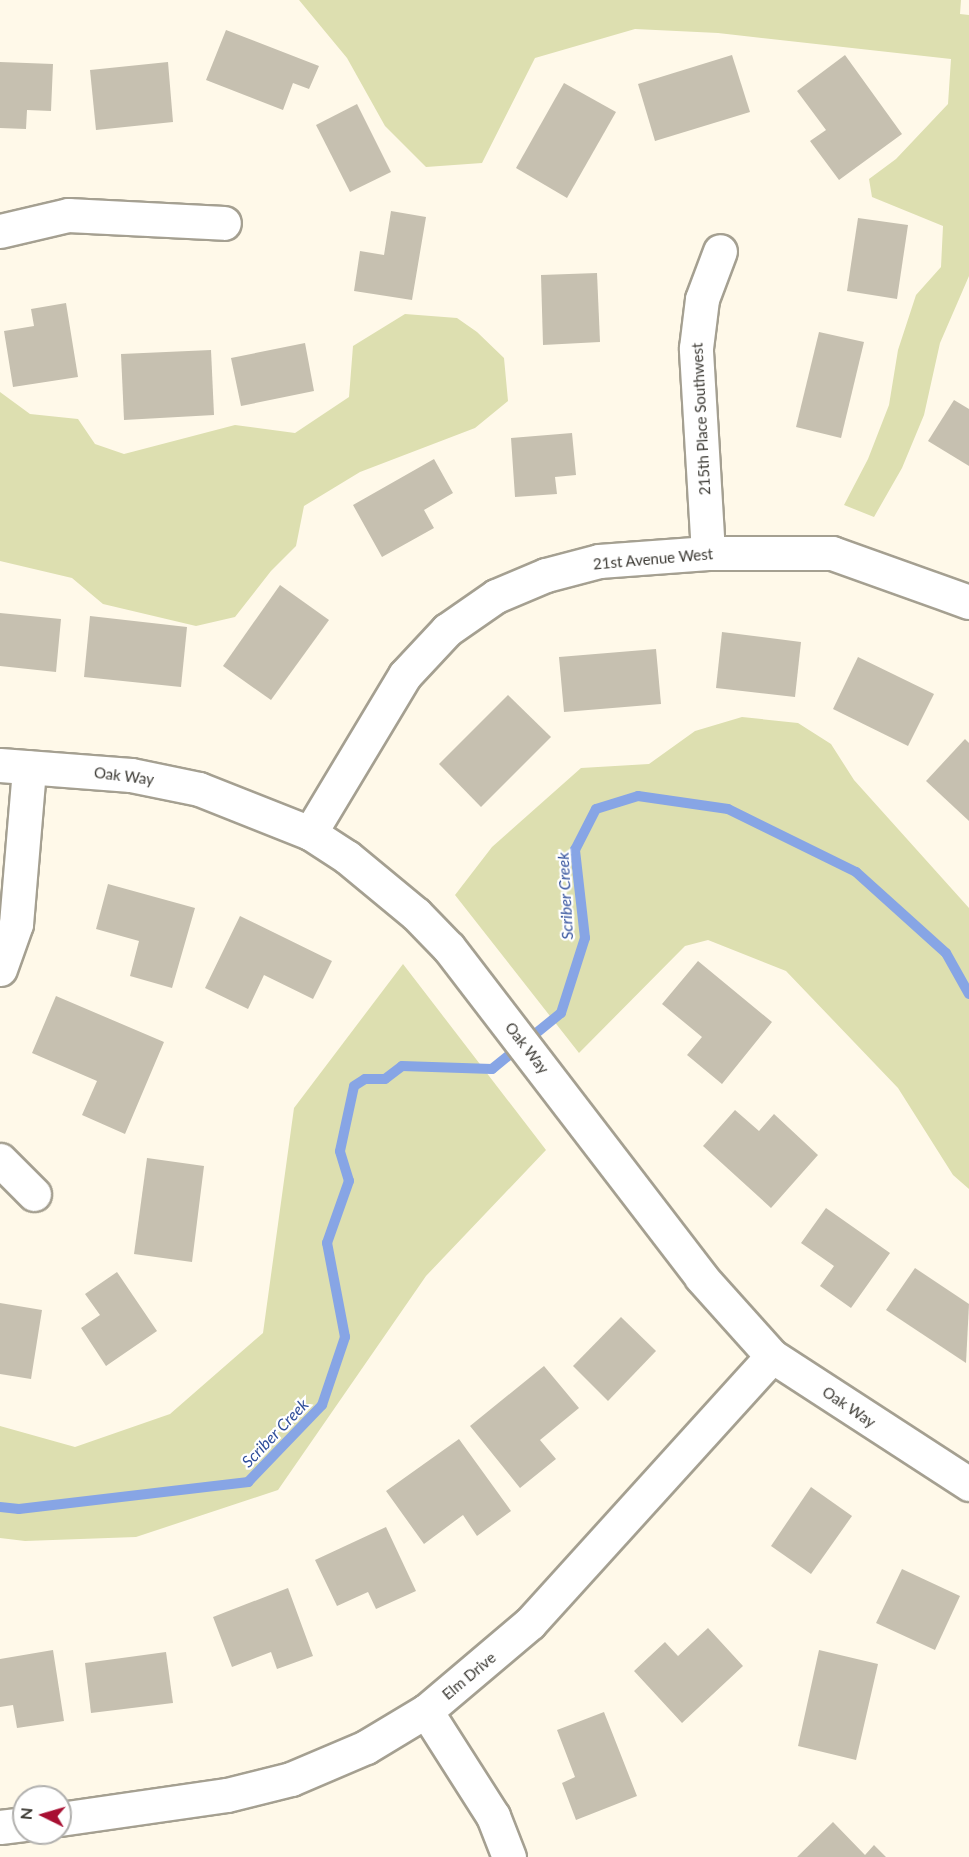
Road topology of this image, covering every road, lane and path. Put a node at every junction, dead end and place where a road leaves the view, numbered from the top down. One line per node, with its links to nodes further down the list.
1 (224, 224): 2 (street)
2 (0, 231)
3 (720, 251): 4 (street, 215th Place Southwest)
4 (708, 553): 5 (street, 21st Avenue West); 7 (street, 21st Avenue West)
5 (969, 602)
6 (15, 766): 7 (street, Oak Way); 8 (street)
7 (310, 833): 11 (street, Oak Way)
8 (0, 969)
9 (0, 1160): 10 (street)
10 (34, 1194)
11 (772, 1356): 12 (street, Oak Way); 13 (street, Elm Drive)
12 (969, 1484)
13 (426, 1711): 14 (street, Elm Drive); 15 (street)
14 (72, 1817)
15 (509, 1857)

